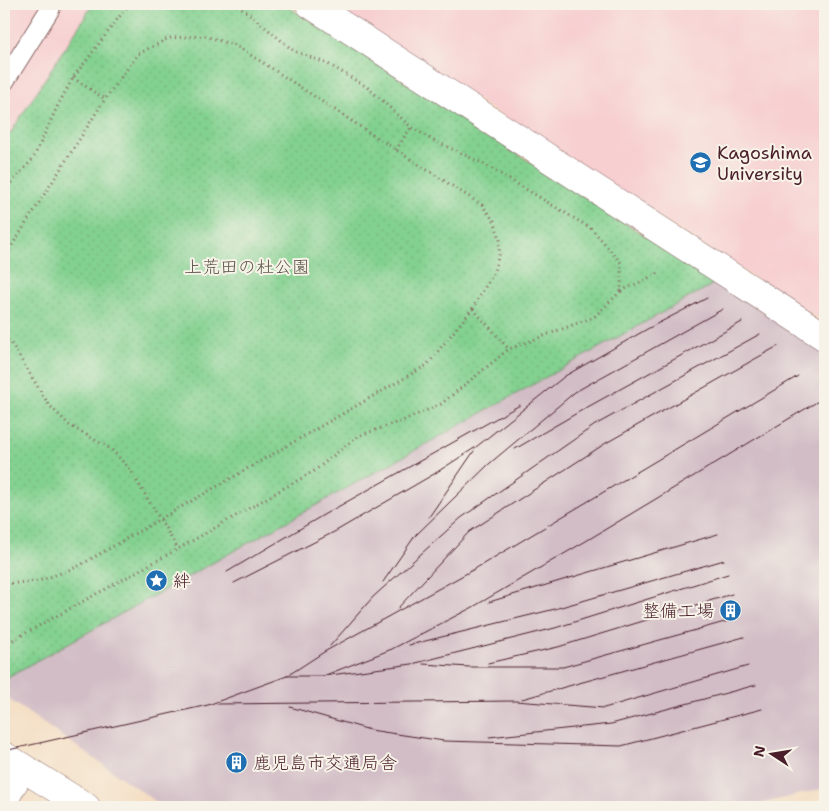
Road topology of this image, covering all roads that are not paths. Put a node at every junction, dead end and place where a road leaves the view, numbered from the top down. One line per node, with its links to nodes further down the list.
1 (310, 4): 4 (street)
2 (50, 9): 3 (lane)
3 (4, 82)
4 (825, 337)
5 (13, 762): 6 (street); 7 (street)
6 (4, 800)
7 (86, 807)

